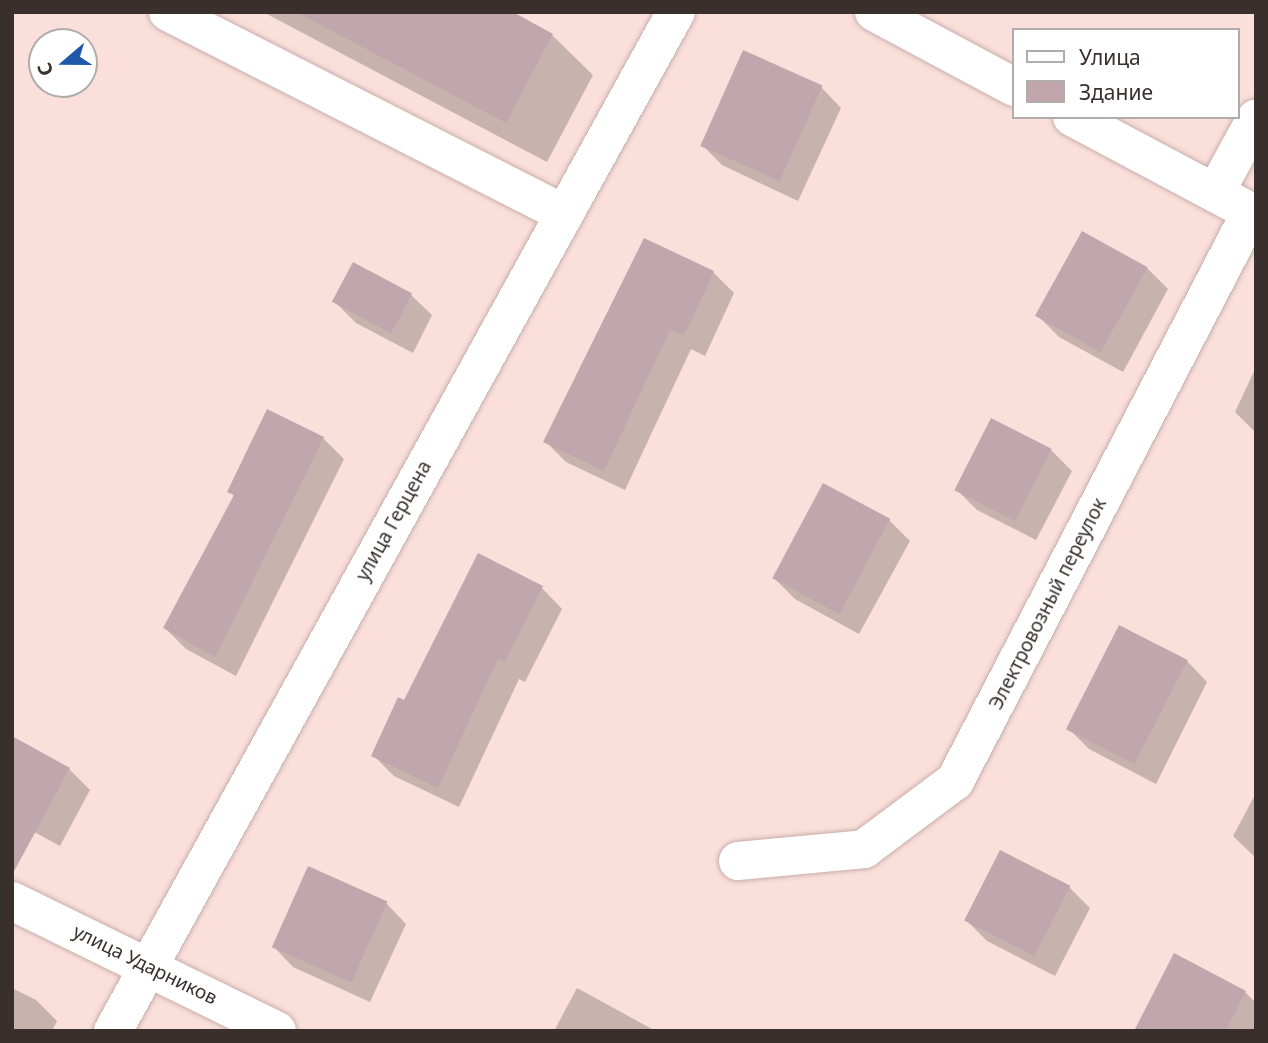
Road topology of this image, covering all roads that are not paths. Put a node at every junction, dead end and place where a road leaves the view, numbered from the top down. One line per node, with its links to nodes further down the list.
1 (168, 12): 8 (street)
2 (676, 12): 8 (street, улица Герцена)
3 (874, 12): 4 (street)
4 (1012, 86)
5 (1256, 118): 7 (street)
6 (1076, 119): 7 (street)
7 (1215, 193): 9 (street)
8 (564, 214): 12 (street, улица Герцена)
9 (1253, 214): 10 (street, Электровозный переулок)
10 (737, 860)
11 (12, 901): 12 (street, улица Ударников)
12 (149, 964): 13 (street, улица Герцена); 14 (street, улица Ударников)
13 (113, 1031)
14 (277, 1031)

